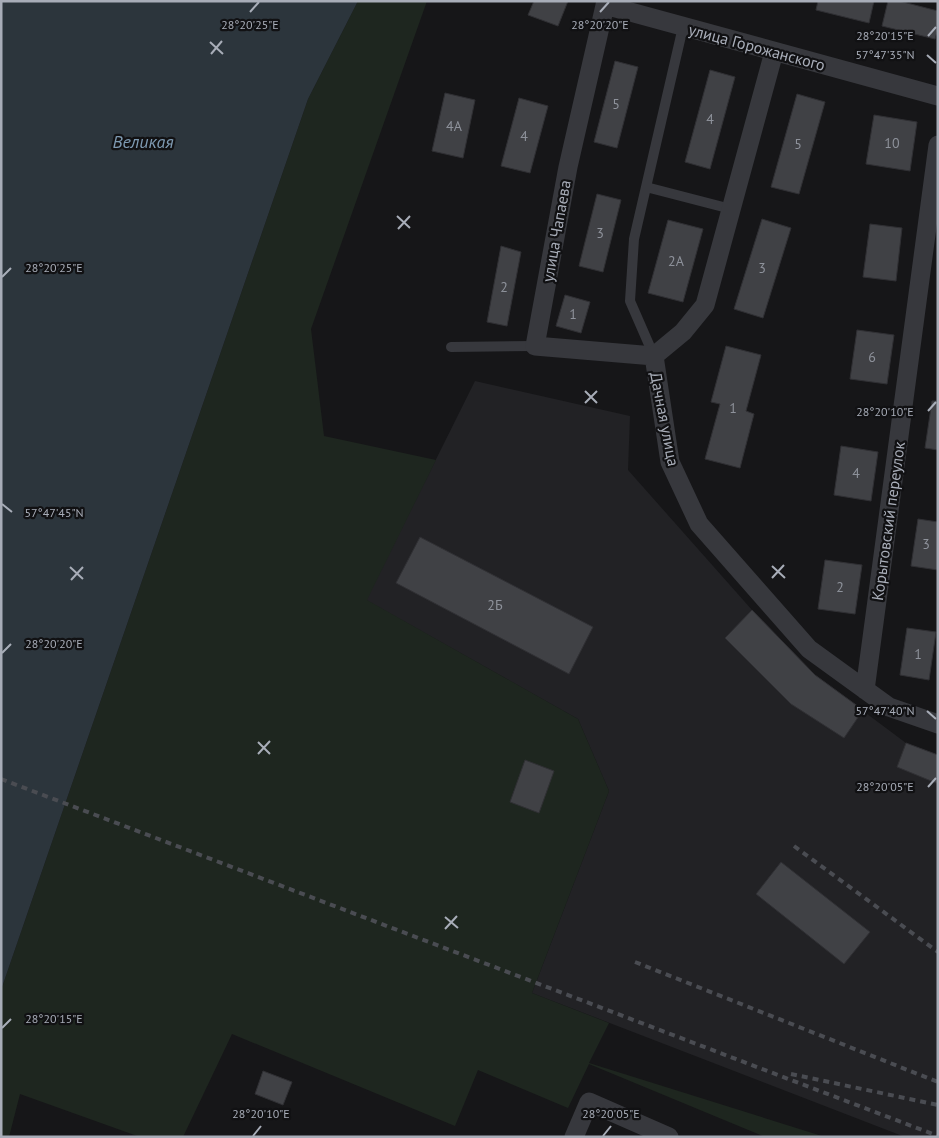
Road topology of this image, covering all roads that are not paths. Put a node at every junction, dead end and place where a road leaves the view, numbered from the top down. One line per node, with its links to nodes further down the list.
1 (606, 3): 2 (street, улица Горожанского); 9 (street, улица Чапаева)
2 (683, 28): 3 (street, улица Горожанского); 6 (lane)
3 (774, 52): 4 (street, улица Горожанского); 7 (street, Дачная улица)
4 (938, 96)
5 (938, 145): 8 (street, Корытовский переулок)
6 (646, 187): 7 (lane); 11 (lane)
7 (731, 209): 11 (street, Дачная улица)
8 (933, 224): 12 (street, Корытовский переулок)
9 (535, 346): 10 (lane); 11 (street)
10 (451, 347)
11 (654, 356): 12 (street, Дачная улица)
12 (865, 690): 13 (street, Дачная улица)
13 (938, 724)
14 (574, 1137): 15 (street)
15 (669, 1137)

